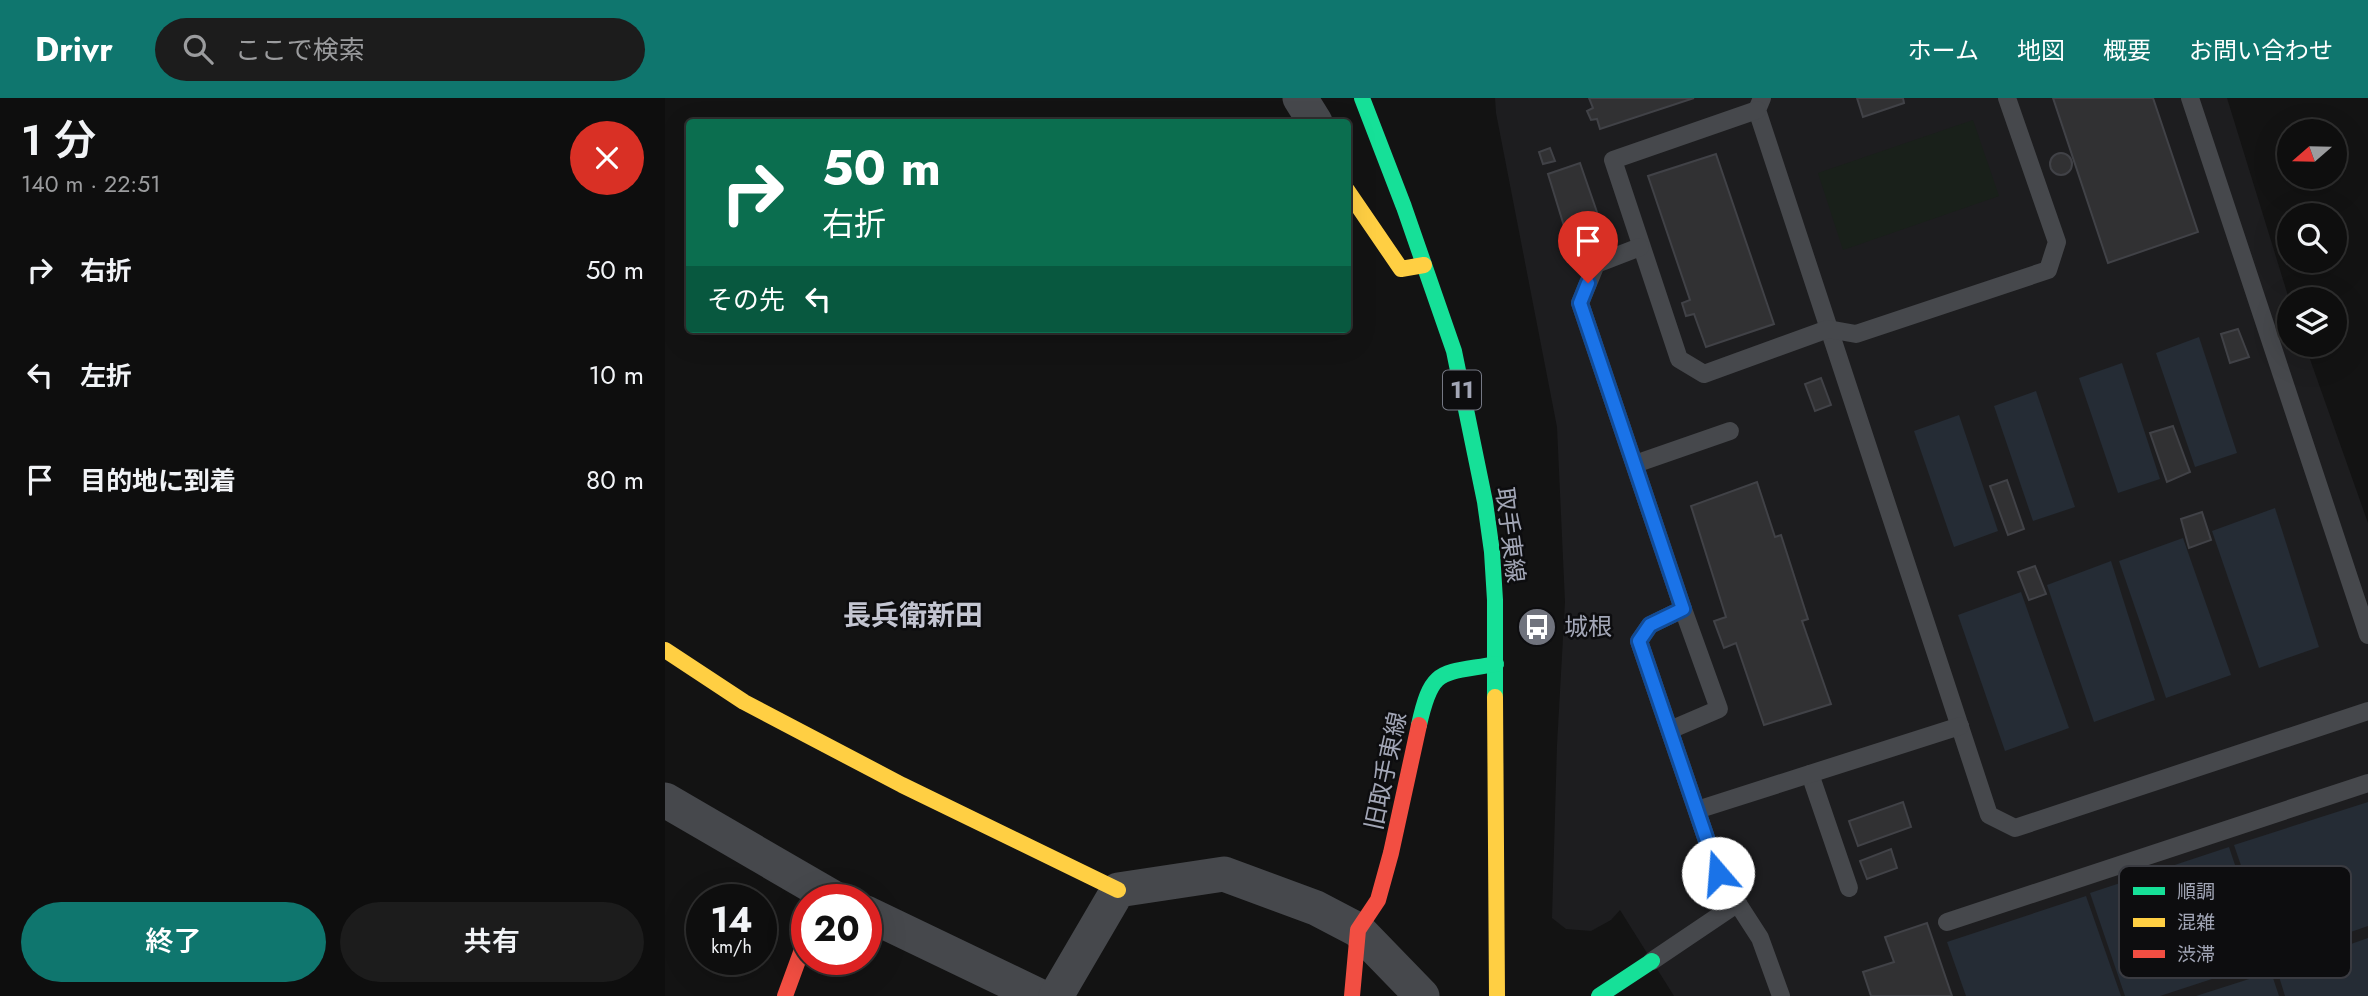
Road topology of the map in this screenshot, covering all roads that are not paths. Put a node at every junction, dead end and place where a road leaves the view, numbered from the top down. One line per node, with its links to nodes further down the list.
1 (1300, 98): 6 (street)
2 (2007, 98): 10 (lane)
3 (2190, 98): 14 (lane)
4 (1759, 104): 8 (lane); 10 (lane)
5 (1360, 116): 9 (street, 取手東線 / 11)
6 (1313, 119)
7 (1351, 196): 9 (street)
8 (1640, 247): 10 (lane); 12 (lane)
9 (1424, 265): 16 (street, 取手東線 / 11)
10 (1828, 329): 18 (lane)
11 (1730, 431): 12 (lane)
12 (1635, 464): 13 (lane)
13 (1683, 609): 19 (lane); 19 (lane)
14 (2368, 635)
15 (665, 650): 26 (street)
16 (1496, 664): 30 (street, 旧取手東線); 38 (street, 取手東線 / 11)
17 (2368, 711): 18 (lane)
18 (1960, 726): 20 (lane)
19 (1669, 730): 23 (lane)
20 (1810, 774): 23 (lane); 25 (lane)
21 (2368, 783): 29 (lane)
22 (665, 800): 24 (street)
23 (1697, 810): 27 (lane)
24 (805, 884)
25 (1849, 888)
26 (1118, 890): 30 (street); 35 (street)
27 (1738, 904): 31 (lane); 40 (lane)
28 (882, 921): 34 (street)
29 (1947, 922)
30 (1358, 930): 36 (street); 37 (street)
31 (1652, 961): 39 (street)
32 (793, 975): 33 (street)
33 (785, 996)
34 (1039, 996)
35 (1056, 996)
36 (1352, 996)
37 (1422, 996)
38 (1497, 996)
39 (1599, 996)
40 (1781, 996)

